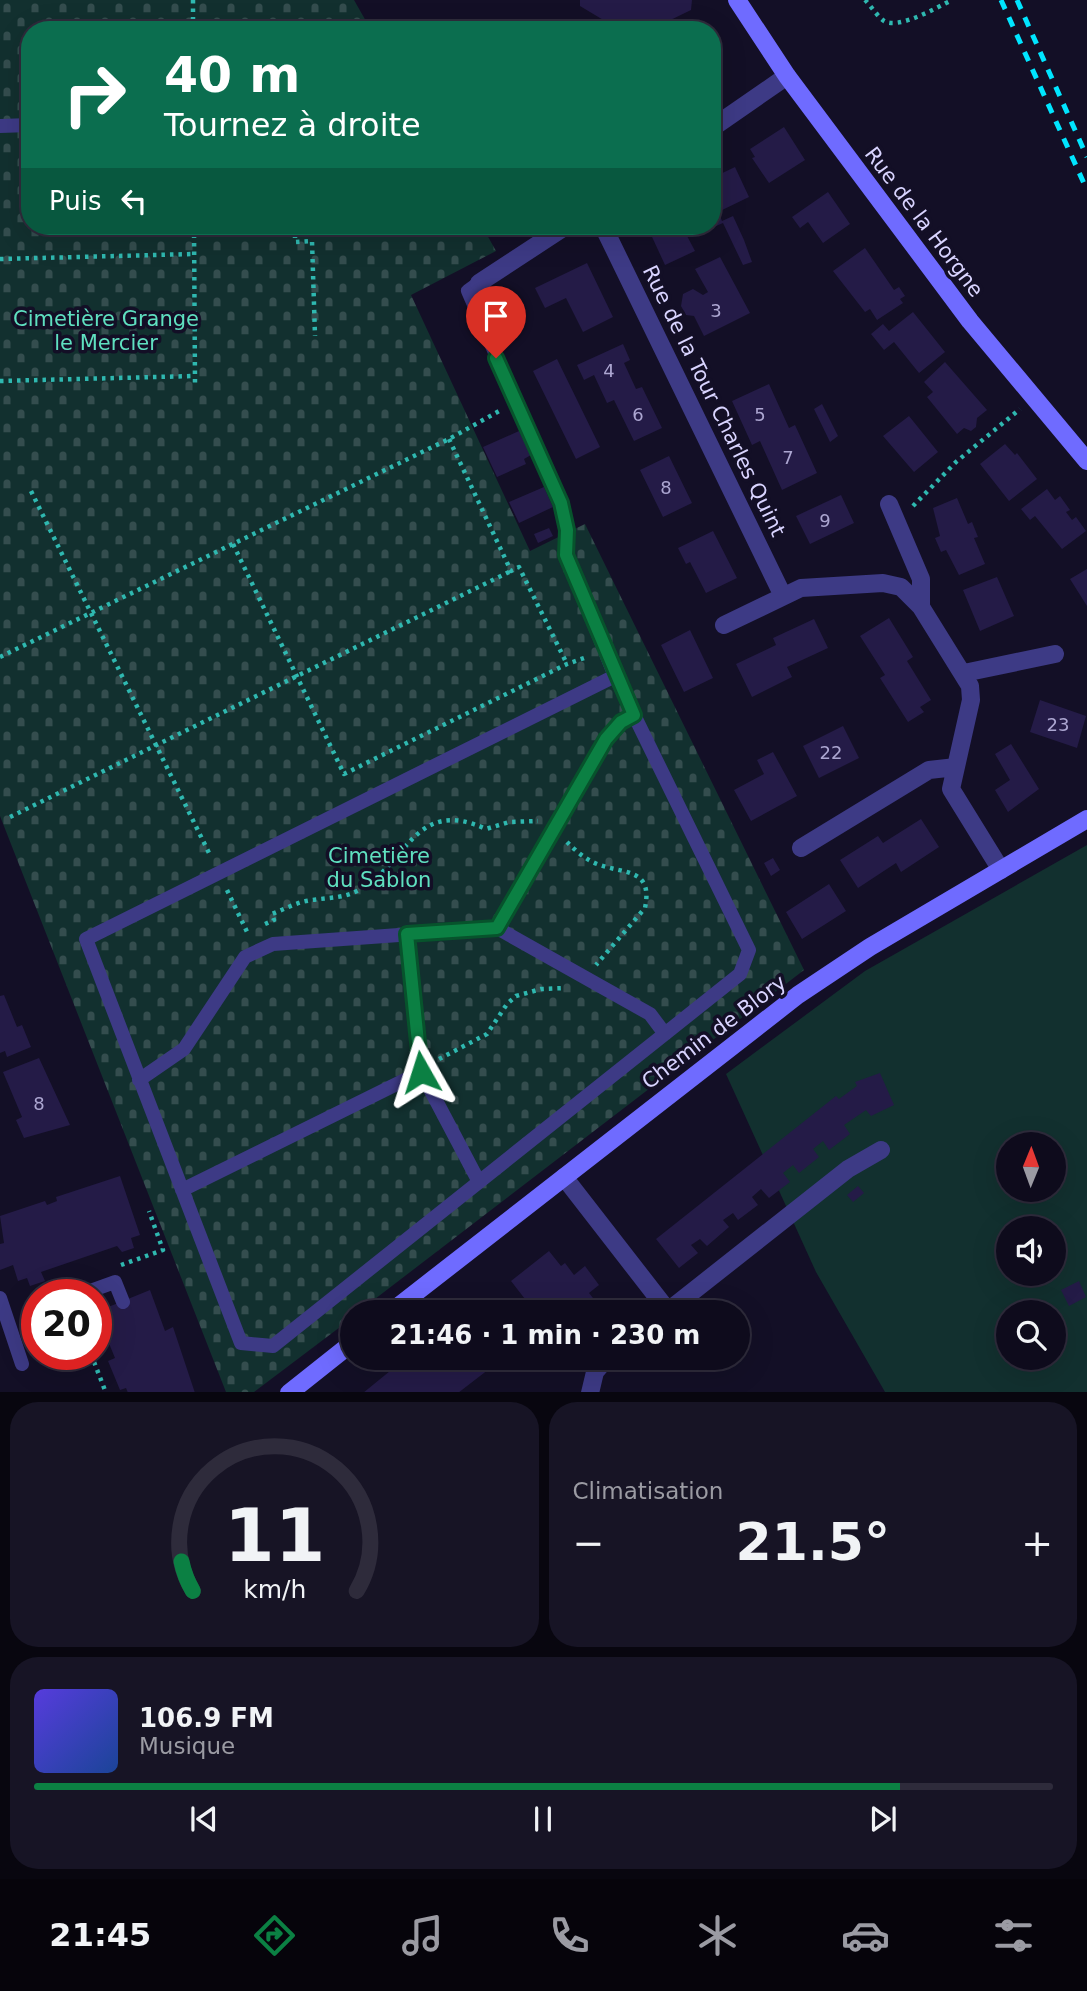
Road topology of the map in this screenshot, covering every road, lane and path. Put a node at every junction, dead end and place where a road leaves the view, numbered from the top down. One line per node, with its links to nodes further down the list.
1 (193, 0): 5 (path)
2 (737, 0): 6 (street, Rue de la Horgne)
3 (865, 0): 4 (path)
4 (952, 0)
5 (193, 21)
6 (787, 76): 7 (street); 21 (street, Rue de la Horgne)
7 (721, 122)
8 (21, 125): 9 (lane)
9 (0, 126)
10 (194, 235): 14 (path)
11 (295, 235): 17 (path)
12 (551, 235): 16 (street)
13 (607, 235): 30 (street, Rue de la Tour Charles Quint)
14 (194, 254): 15 (path); 18 (path)
15 (0, 259)
16 (479, 283): 22 (lane)
17 (315, 336)
18 (195, 376): 19 (path); 20 (path)
19 (0, 382)
20 (195, 383)
21 (1035, 398): 24 (street, Rue de la Horgne); 27 (path)
22 (515, 403): 23 (path); 34 (lane)
23 (449, 439): 28 (path); 29 (path)
24 (1087, 461)
25 (31, 491): 32 (path)
26 (889, 503): 27 (street)
27 (899, 522): 31 (street)
28 (233, 544): 32 (path); 39 (path)
29 (511, 570): 37 (path); 39 (path)
30 (783, 596): 31 (street); 33 (street)
31 (921, 607): 38 (street)
32 (91, 614): 36 (path); 42 (path)
33 (724, 625)
34 (605, 651): 37 (path); 40 (lane)
35 (1055, 654): 38 (street)
36 (0, 657)
37 (567, 664): 39 (path)
38 (964, 673): 43 (street)
39 (297, 676): 42 (path)
40 (615, 676): 41 (lane); 48 (lane)
41 (634, 715): 49 (lane); 52 (lane)
42 (156, 746): 44 (path); 48 (path)
43 (956, 767): 46 (street); 47 (street)
44 (10, 817)
45 (1087, 819): 47 (street, Chemin de Blory)
46 (801, 848)
47 (1001, 870): 56 (street, Chemin de Blory)
48 (219, 873): 51 (path); 54 (lane)
49 (497, 928): 50 (lane); 52 (lane)
50 (407, 934): 51 (lane); 53 (lane)
51 (256, 950): 54 (lane)
52 (665, 1034): 57 (lane)
53 (421, 1072): 57 (lane); 58 (lane)
54 (139, 1080): 58 (lane)
55 (881, 1150): 63 (street)
56 (564, 1177): 61 (street, Chemin de Blory); 62 (street)
57 (479, 1182): 58 (lane)
58 (182, 1190)
59 (112, 1283): 64 (lane)
60 (0, 1298): 66 (lane)
61 (406, 1300)
62 (658, 1300)
63 (682, 1300)
64 (123, 1302)
65 (340, 1352): 72 (street)
66 (21, 1361)
67 (98, 1370): 69 (path)
68 (597, 1370): 73 (street)
69 (103, 1384): 70 (path); 71 (path)
70 (97, 1392)
71 (106, 1392)
72 (289, 1392)
73 (590, 1392)

